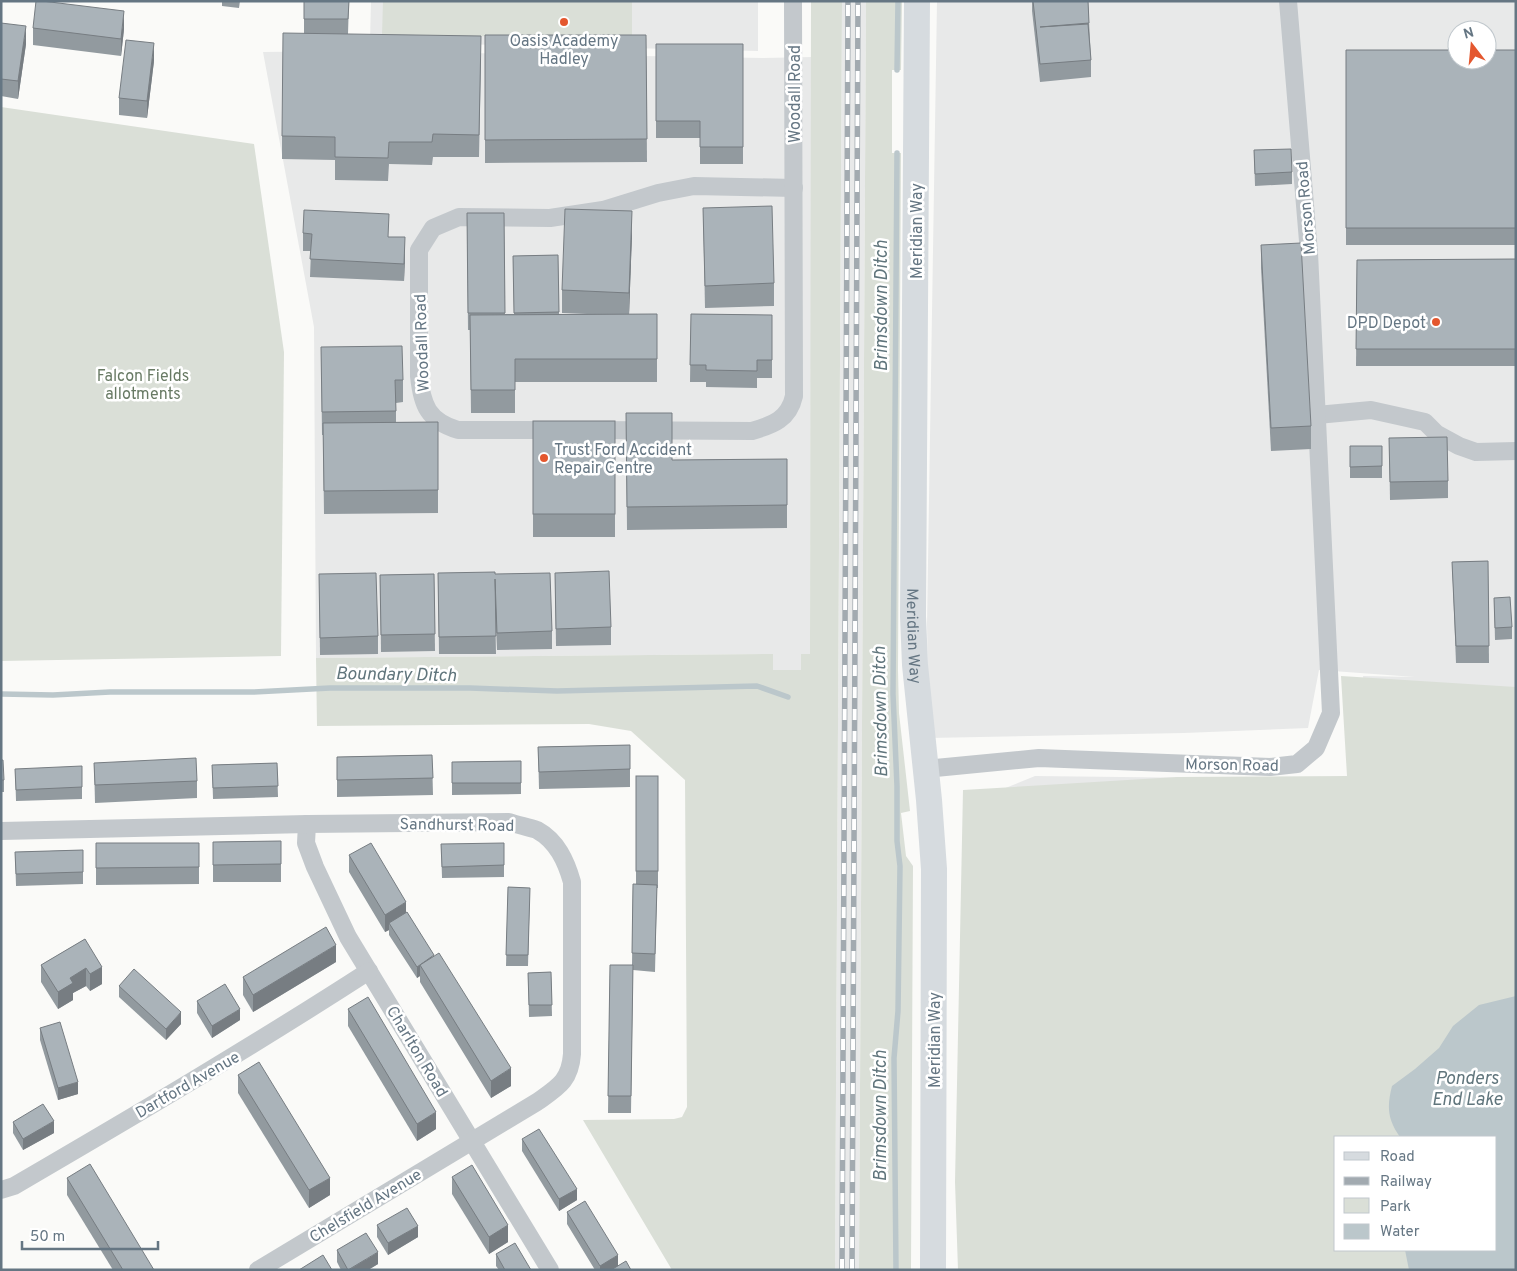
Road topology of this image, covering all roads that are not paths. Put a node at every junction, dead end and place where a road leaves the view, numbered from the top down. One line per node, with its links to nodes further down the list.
1 (793, 1): 4 (street, Woodall Road)
2 (917, 1): 7 (main road, Meridian Way)
3 (1288, 1): 5 (street, Morson Road)
4 (794, 188): 4 (street, Woodall Road)
5 (1317, 415): 6 (street); 7 (street, Morson Road)
6 (1516, 451)
7 (925, 770): 15 (main road, Meridian Way)
8 (307, 824): 9 (street, Sandhurst Road); 10 (street, Charlton Road); 11 (street, Sandhurst Road)
9 (1, 831)
10 (369, 971): 11 (street, Charlton Road); 12 (street, Dartford Avenue)
11 (472, 1140): 13 (street, Chelsfield Avenue); 14 (street, Charlton Road)
12 (1, 1190)
13 (258, 1270)
14 (550, 1270)
15 (933, 1270)

